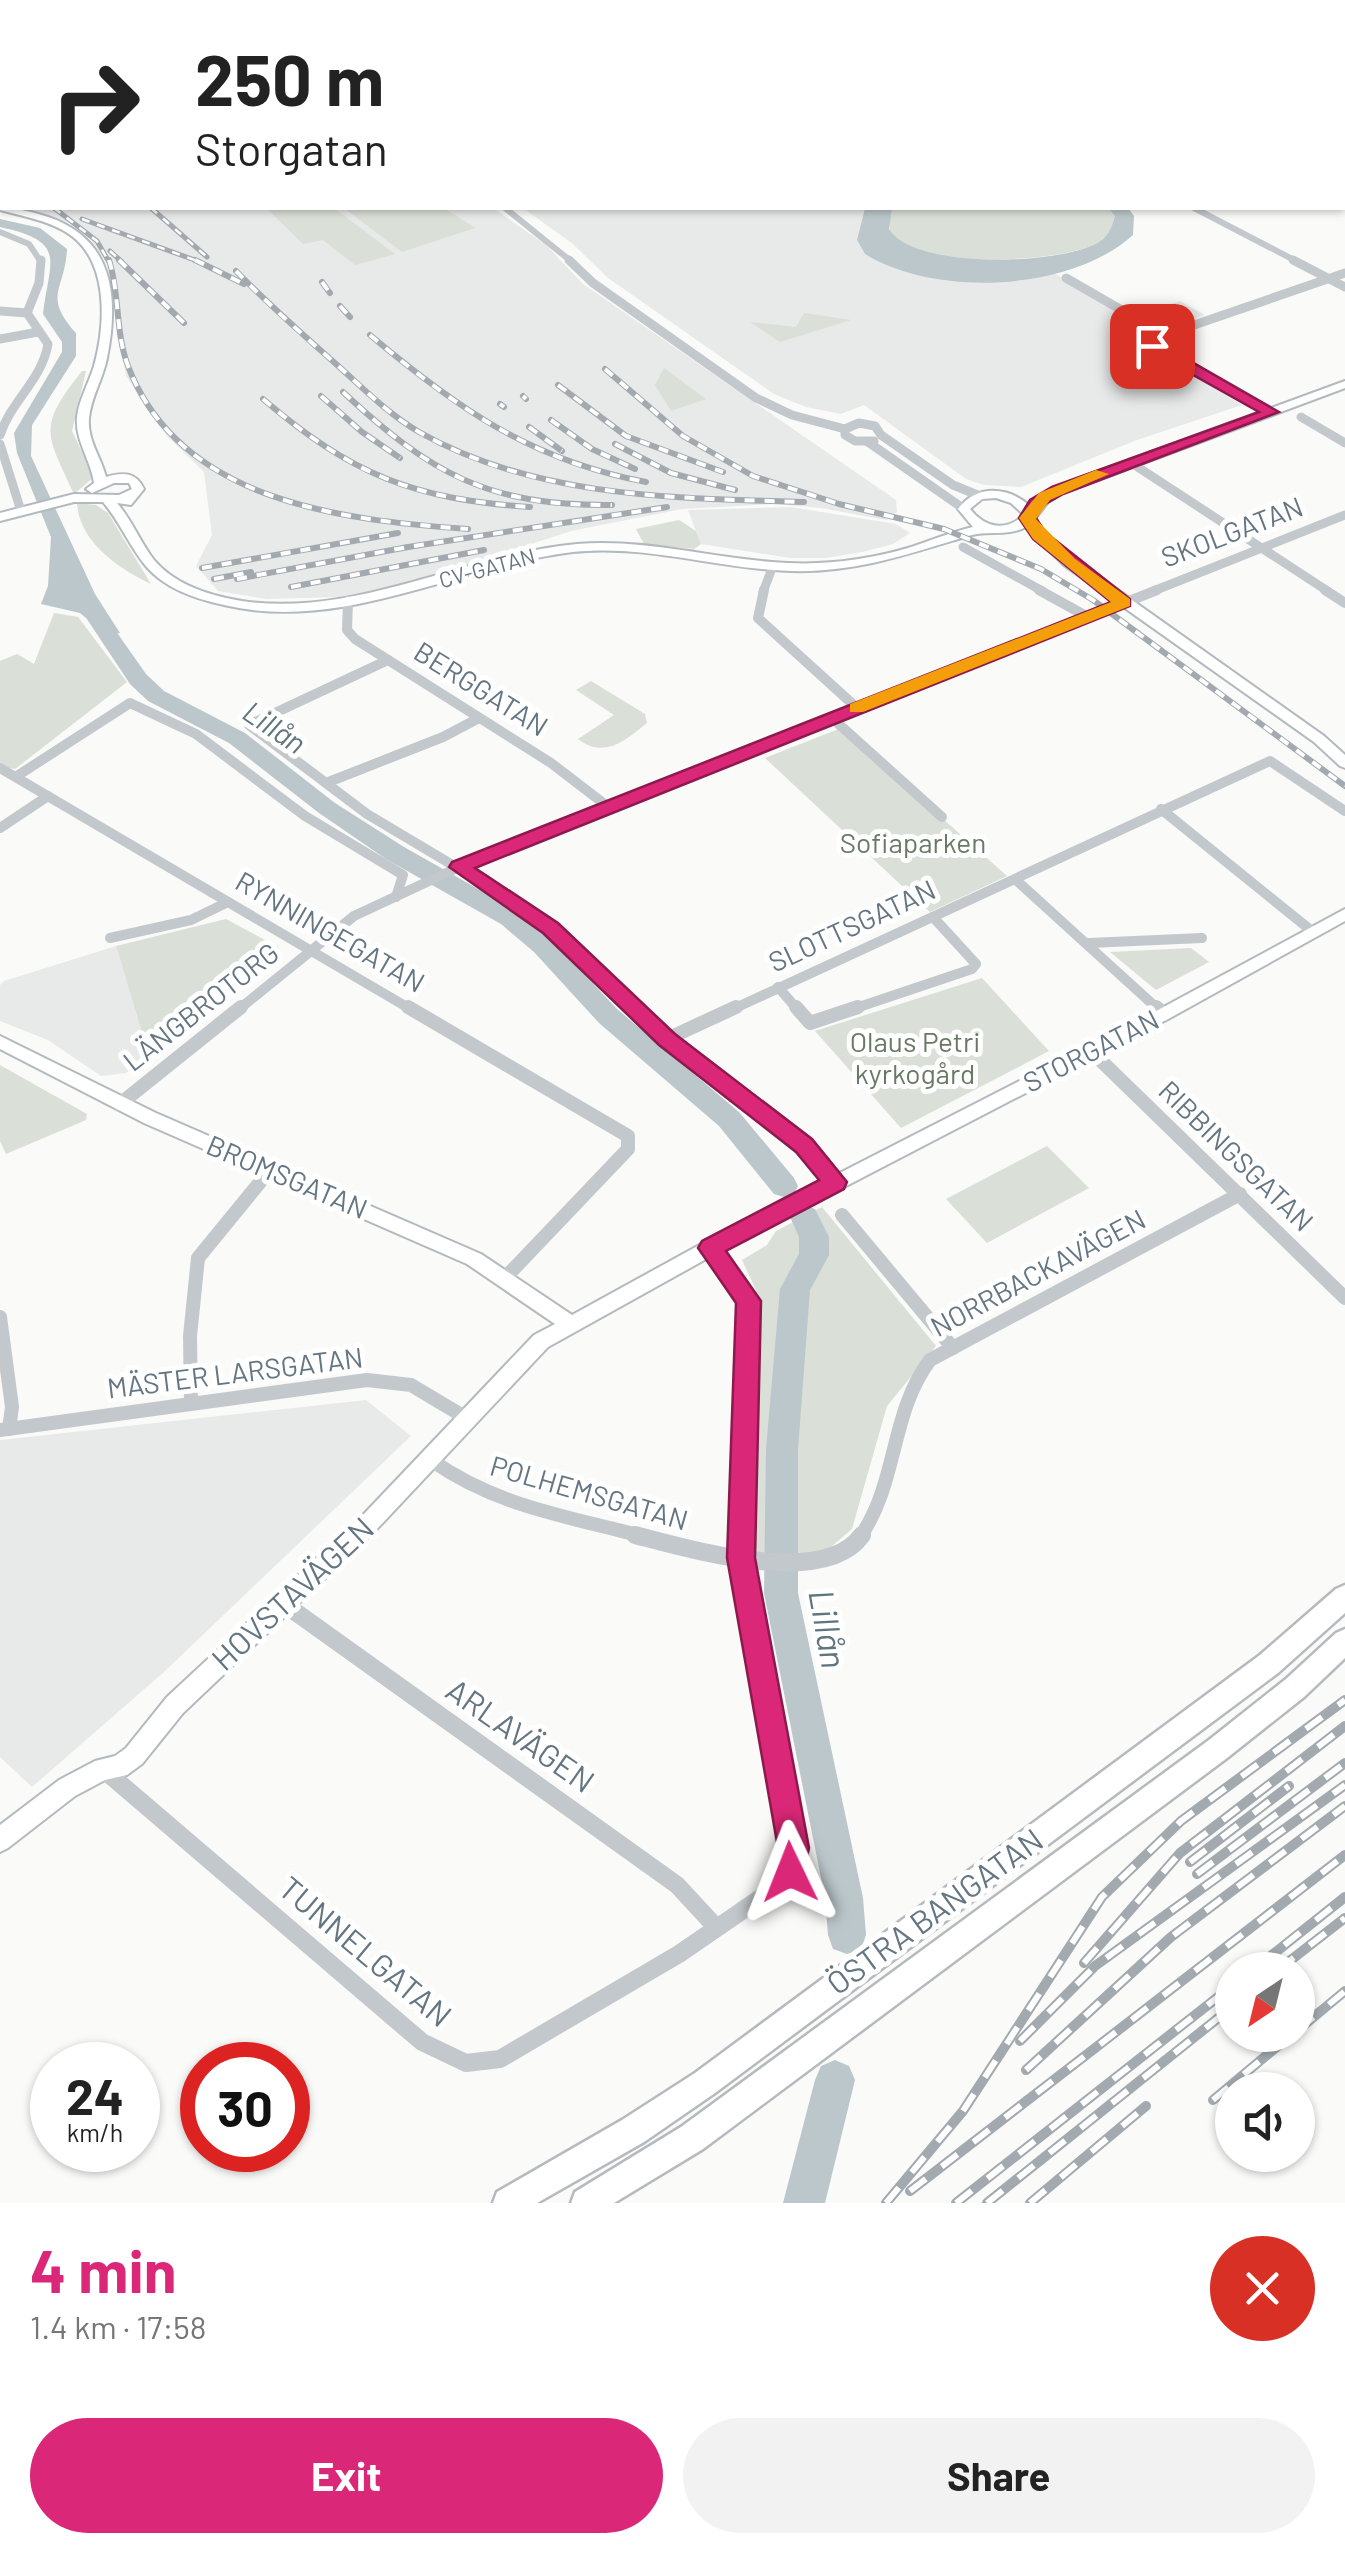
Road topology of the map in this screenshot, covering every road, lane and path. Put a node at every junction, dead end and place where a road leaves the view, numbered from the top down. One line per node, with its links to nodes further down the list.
1 (9, 210): 23 (street, CV-GATAN)
2 (508, 210): 17 (street)
3 (1198, 210): 7 (street)
4 (0, 232): 10 (street)
5 (1345, 273): 7 (street)
6 (1066, 278): 12 (street)
7 (1329, 279): 8 (street); 12 (street)
8 (1345, 287)
9 (0, 311): 10 (street)
10 (27, 313): 11 (street)
11 (38, 332): 13 (street); 18 (street)
12 (1166, 335): 15 (street)
13 (0, 339)
14 (1345, 384): 15 (street)
15 (1268, 410): 24 (street)
16 (1301, 418): 21 (street)
17 (845, 429): 19 (street); 20 (street)
18 (0, 435)
19 (881, 435): 20 (street); 31 (street)
20 (868, 442): 33 (street)
21 (1345, 443)
22 (0, 444): 32 (street)
23 (90, 450): 25 (street); 27 (street, CV-GATAN)
24 (1125, 459): 26 (street); 36 (street, CV-GATAN); 40 (street)
25 (131, 478): 27 (street); 29 (street)
26 (1040, 487)
27 (102, 491): 29 (street); 32 (street); 35 (street, CV-GATAN)
28 (1023, 493): 30 (street)
29 (132, 495): 35 (street)
30 (1003, 495): 31 (street); 36 (street)
31 (980, 496): 33 (street, CV-GATAN)
32 (28, 510): 37 (street)
33 (965, 511): 38 (street); 41 (street, CV-GATAN)
34 (1345, 515): 40 (street, SKOLGATAN)
35 (124, 516): 44 (street, CV-GATAN)
36 (1028, 516): 38 (street, CV-GATAN); 42 (street)
37 (0, 517)
38 (994, 529): 41 (street, CV-GATAN); 42 (street)
39 (963, 547): 47 (street)
40 (1260, 548): 45 (street, SKOLGATAN); 46 (street)
41 (890, 555): 43 (street, CV-GATAN)
42 (1069, 562): 45 (street)
43 (773, 566): 44 (street, CV-GATAN); 49 (street)
44 (348, 601): 48 (street, BERGGATAN)
45 (1124, 603): 47 (street, SKOLGATAN); 52 (street)
46 (1345, 603)
47 (1088, 617): 49 (street, SKOLGATAN)
48 (388, 660): 50 (street, BERGGATAN); 57 (street)
49 (857, 708): 51 (street, SKOLGATAN)
50 (479, 718): 57 (street); 59 (street, BERGGATAN)
51 (832, 718): 59 (street, SKOLGATAN); 62 (street)
52 (1319, 739): 53 (street); 54 (street)
53 (1345, 750)
54 (1345, 763)
55 (0, 768): 56 (street, RYNNINGEGATAN)
56 (17, 776): 58 (street, RYNNINGEGATAN); 66 (street)
57 (326, 782): 64 (street)
58 (48, 796): 63 (street); 67 (street, RYNNINGEGATAN)
59 (611, 809): 64 (street, SKOLGATAN)
60 (1161, 809): 61 (street, SLOTTSGATAN); 65 (street, SLOTTSGATAN); 70 (street)
61 (1345, 811)
62 (942, 818)
63 (0, 828)
64 (459, 867): 66 (street, SKOLGATAN); 77 (street)
65 (1016, 880): 69 (street, SLOTTSGATAN); 73 (street)
66 (396, 896): 74 (street, SKOLGATAN)
67 (228, 902): 71 (street); 74 (street, RYNNINGEGATAN)
68 (1345, 914): 70 (street, STORGATAN)
69 (932, 918): 75 (street, SLOTTSGATAN); 75 (street)
70 (1313, 932): 76 (street, STORGATAN)
71 (110, 938)
72 (1202, 938): 73 (street)
73 (1088, 943): 76 (street)
74 (314, 950): 80 (street, LÄNGBROTORG); 86 (street, RYNNINGEGATAN)
75 (778, 987): 77 (street, SLOTTSGATAN)
76 (1164, 1014): 79 (street, STORGATAN)
77 (667, 1039): 82 (street)
78 (0, 1042): 80 (street, BROMSGATAN)
79 (1091, 1051): 82 (street, STORGATAN); 83 (street, RIBBINGSGATAN)
80 (120, 1104): 81 (street, BROMSGATAN)
81 (270, 1170): 86 (street, BROMSGATAN); 91 (street)
82 (836, 1182): 85 (street, STORGATAN)
83 (1240, 1194): 87 (street, RIBBINGSGATAN); 90 (street, NORRBACKAVÄGEN)
84 (842, 1216): 90 (street)
85 (710, 1248): 89 (street, STORGATAN); 95 (street, TUNNELGATAN)
86 (505, 1278): 89 (street, BROMSGATAN)
87 (1345, 1298)
88 (0, 1317): 93 (street)
89 (568, 1323): 92 (street, HOVSTAVÄGEN)
90 (953, 1348): 95 (street, NORRBACKAVÄGEN)
91 (191, 1403): 92 (street, MÄSTER LARSGATAN); 93 (street, MÄSTER LARSGATAN)
92 (468, 1419): 94 (street, HOVSTAVÄGEN)
93 (5, 1429)
94 (431, 1460): 95 (street, POLHEMSGATAN); 97 (street, HOVSTAVÄGEN)
95 (749, 1560): 101 (street, TUNNELGATAN)
96 (1345, 1597): 102 (main road, ÖSTRA BANGATAN)
97 (283, 1603): 99 (street, HOVSTAVÄGEN); 101 (street, ARLAVÄGEN)
98 (1345, 1641): 103 (main road, ÖSTRA BANGATAN)
99 (103, 1769): 100 (street, HOVSTAVÄGEN); 101 (street, TUNNELGATAN)
100 (0, 1840)
101 (714, 1926)
102 (510, 2202)
103 (588, 2202)

